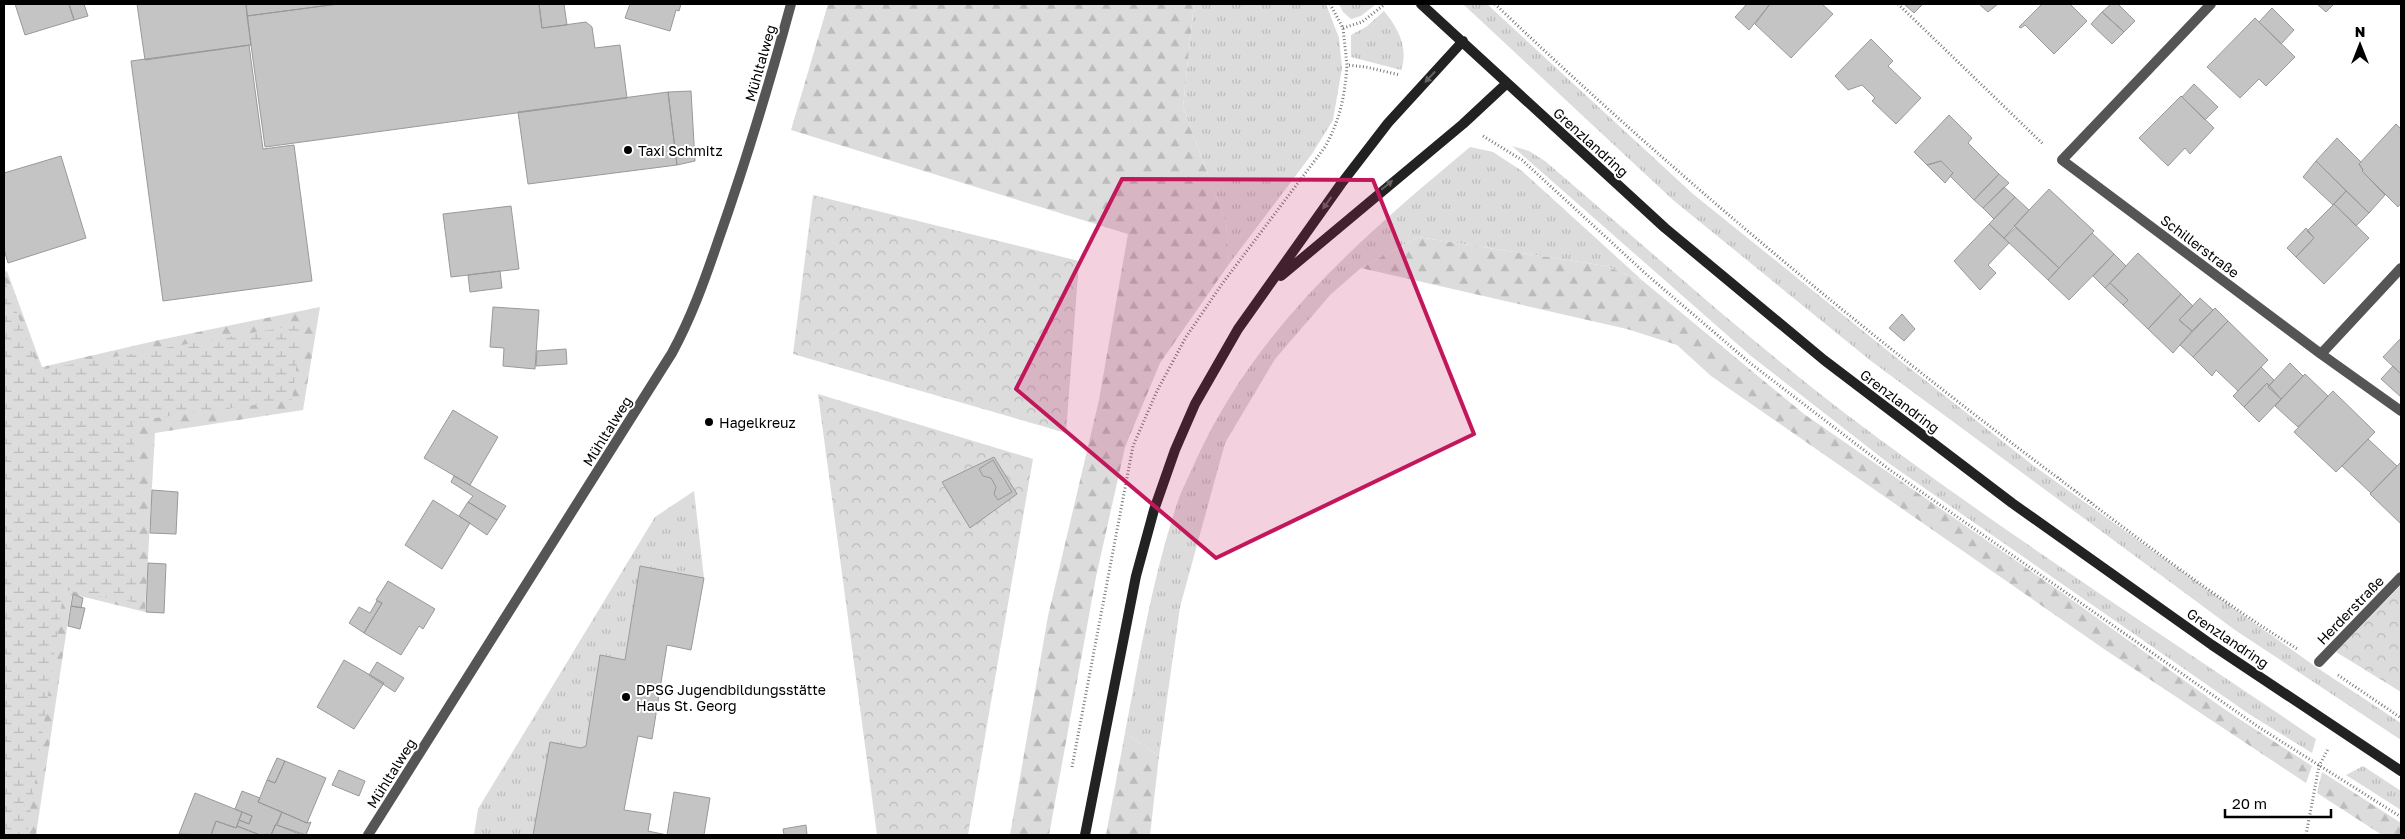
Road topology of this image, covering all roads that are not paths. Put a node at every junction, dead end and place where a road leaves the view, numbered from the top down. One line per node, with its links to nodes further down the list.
1 (791, 4): 13 (street, Mühltalweg)
2 (1421, 4): 4 (main road, Grenzlandring)
3 (2211, 4): 8 (street, Schillerstraße)
4 (1463, 41): 5 (main road, Grenzlandring); 7 (main road, one-way to 7)
5 (1506, 84): 7 (main road, one-way to 5); 12 (main road, Grenzlandring)
6 (2401, 268): 8 (street)
7 (1270, 285): 14 (main road)
8 (2321, 354): 9 (street, Schillerstraße)
9 (2401, 411)
10 (2401, 577): 11 (street, Herderstraße)
11 (2319, 662)
12 (2401, 771)
13 (368, 835)
14 (1085, 835)

